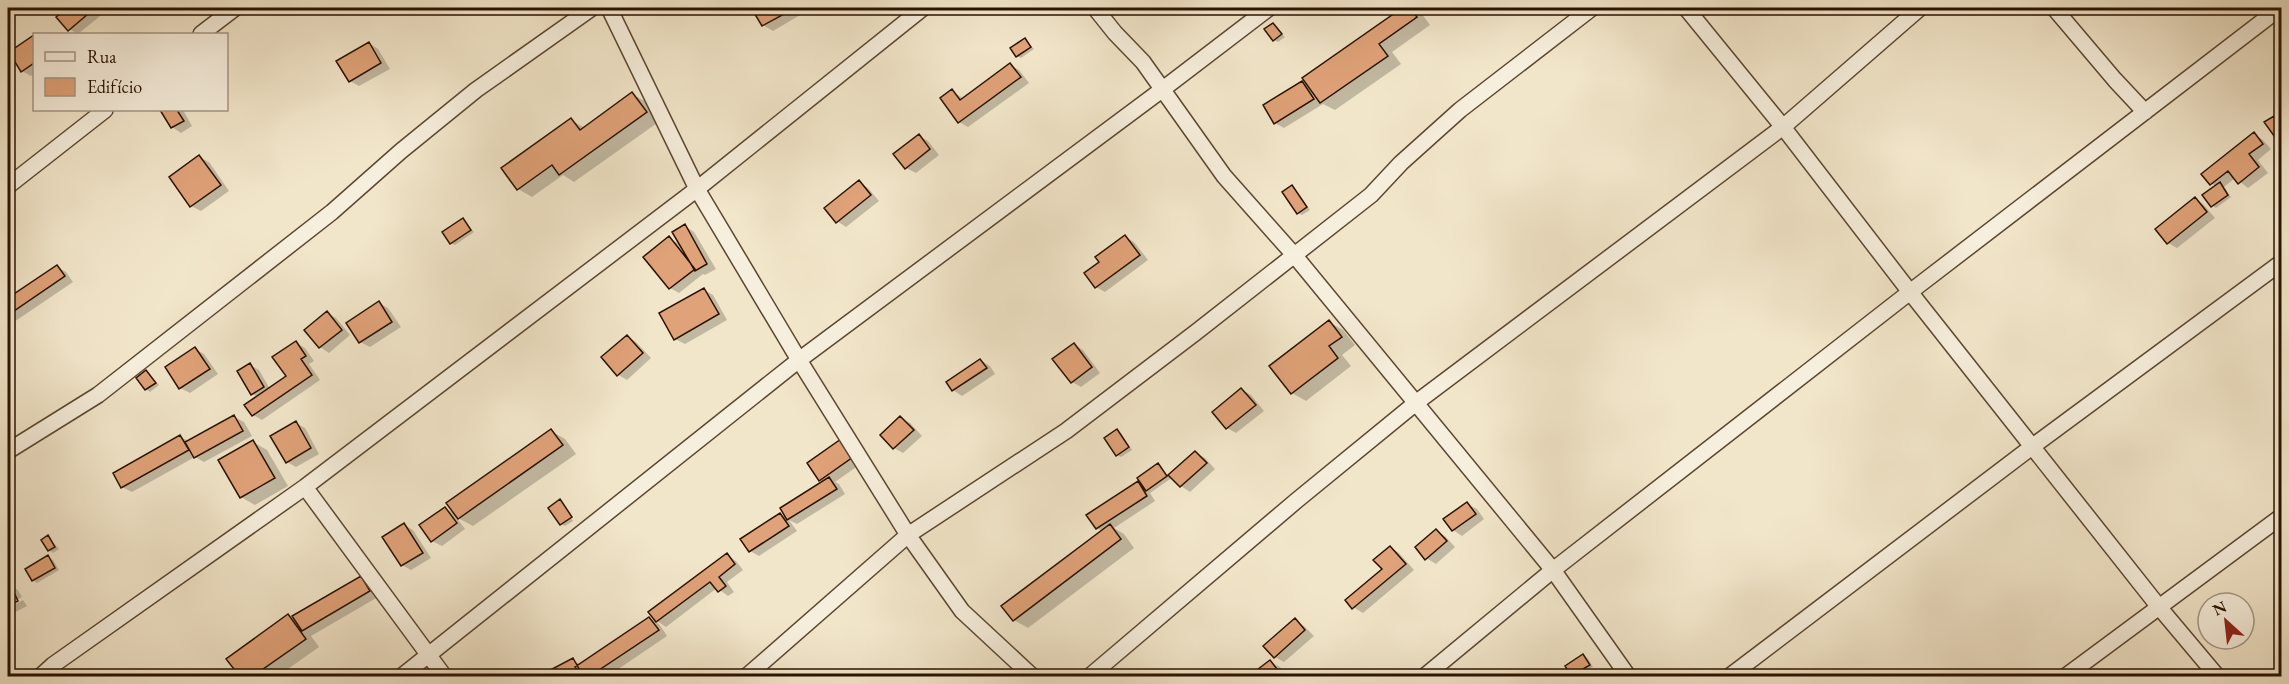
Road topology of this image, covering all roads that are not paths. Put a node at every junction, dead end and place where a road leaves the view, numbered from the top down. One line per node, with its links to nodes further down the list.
1 (235, 8): 12 (street)
2 (592, 8): 25 (street)
3 (609, 8): 18 (street)
4 (923, 8): 18 (street)
5 (1095, 8): 13 (street)
6 (1269, 8): 13 (street)
7 (1592, 8): 19 (street)
8 (1686, 8): 16 (street)
9 (1920, 8): 16 (street)
10 (2055, 8): 15 (street)
11 (2280, 8): 15 (street)
12 (202, 33)
13 (1163, 89): 19 (street); 22 (street)
14 (104, 111): 17 (street)
15 (2145, 112): 21 (street)
16 (1783, 127): 21 (street); 23 (street)
17 (8, 186)
18 (697, 189): 22 (street); 26 (street)
19 (1295, 256): 23 (street); 28 (street)
20 (2282, 262): 24 (street)
21 (1910, 292): 24 (street); 29 (street)
22 (799, 360): 28 (street); 31 (street)
23 (1418, 402): 29 (street); 37 (street)
24 (2033, 446): 30 (street); 40 (street)
25 (8, 451)
26 (305, 487): 31 (street); 32 (street)
27 (2282, 516): 30 (street)
28 (908, 535): 35 (street); 36 (street)
29 (1553, 570): 38 (street); 39 (street)
30 (2159, 607): 41 (street); 42 (street)
31 (428, 655): 33 (street); 34 (street)
32 (41, 676)
33 (402, 676)
34 (444, 676)
35 (747, 676)
36 (1032, 676)
37 (1090, 676)
38 (1425, 676)
39 (1628, 676)
40 (1730, 676)
41 (2066, 676)
42 (2217, 676)

